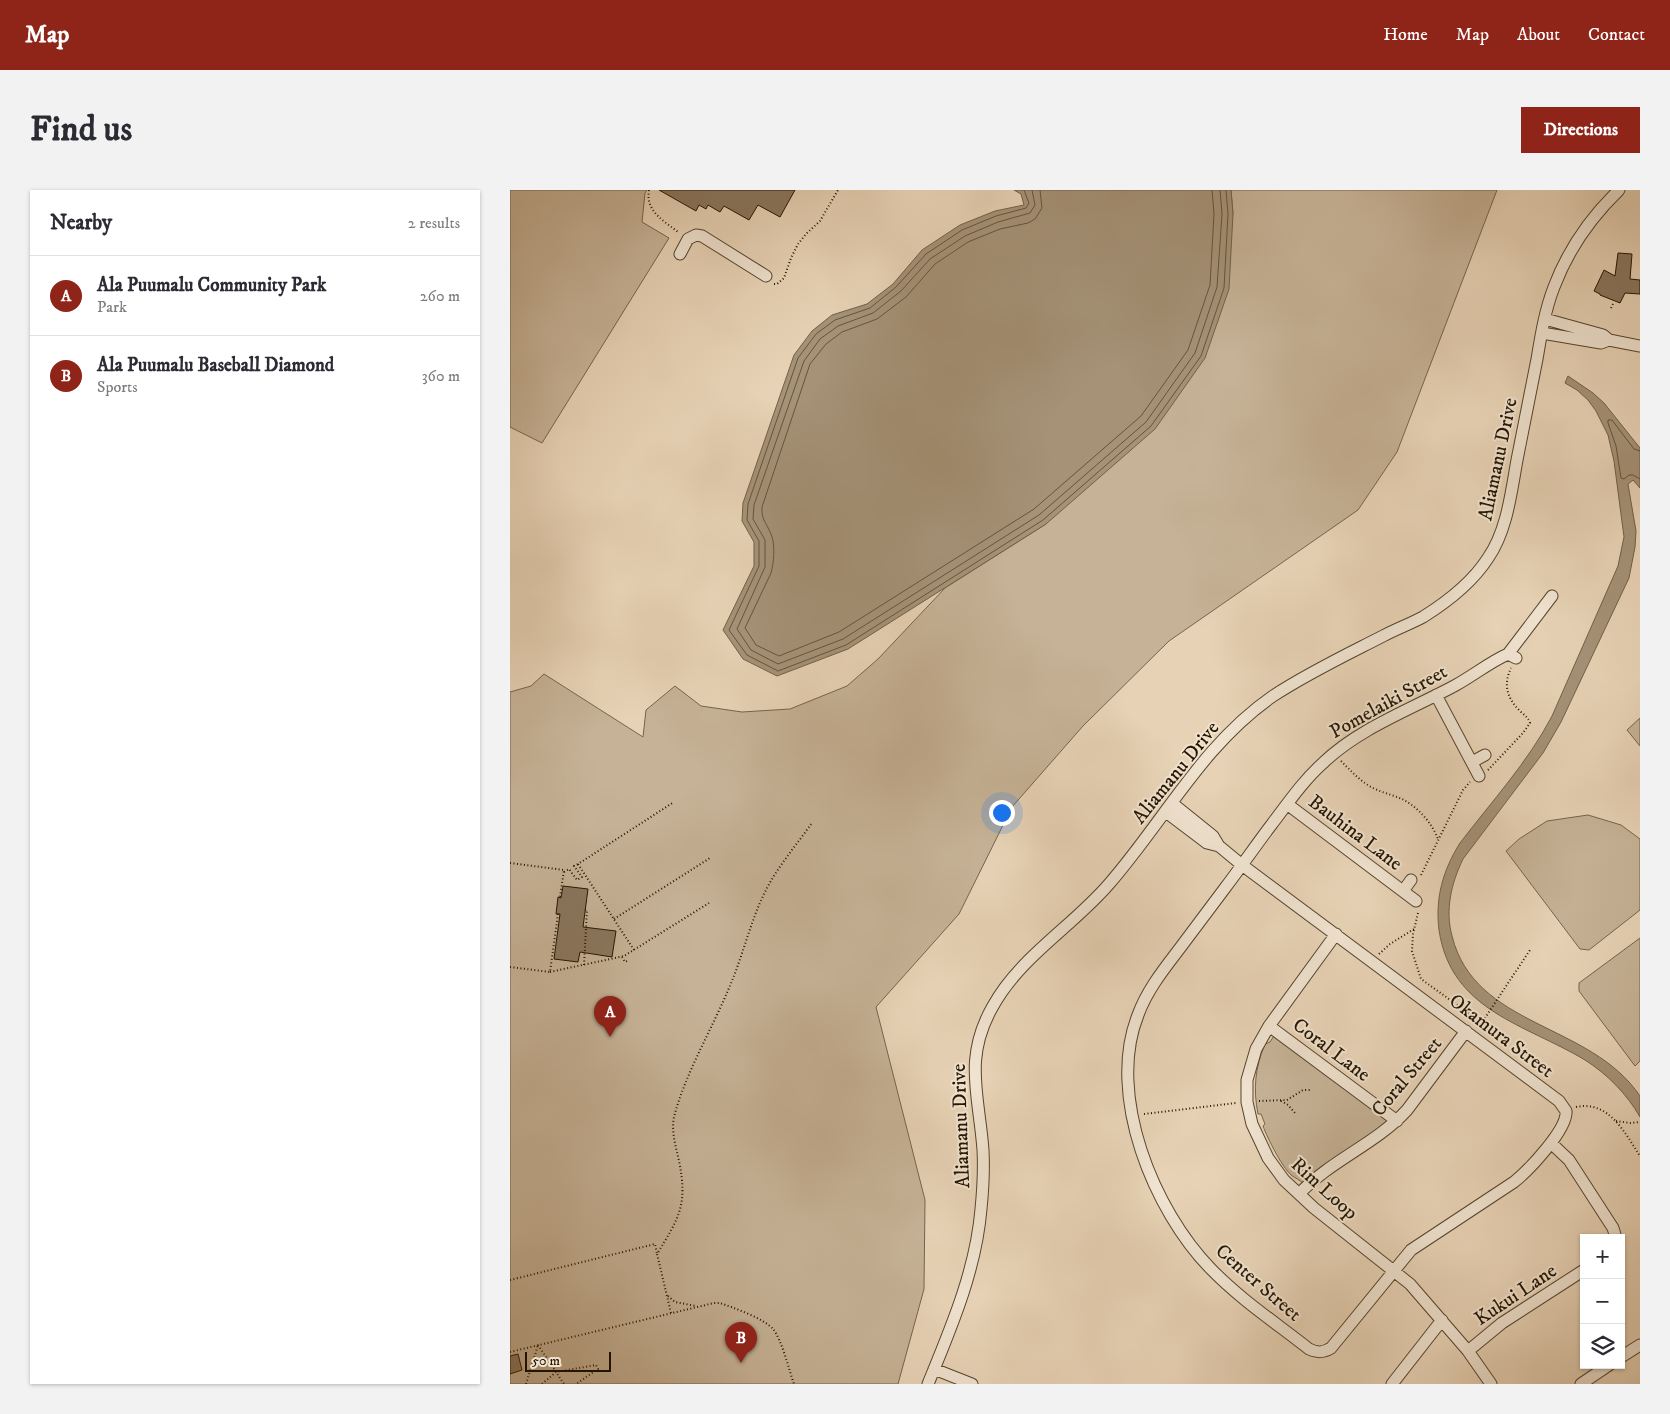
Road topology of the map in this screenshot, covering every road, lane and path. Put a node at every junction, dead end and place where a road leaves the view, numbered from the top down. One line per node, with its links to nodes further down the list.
1 (649, 190): 4 (path)
2 (838, 190): 6 (path)
3 (1618, 190): 9 (street, Aliamanu Drive)
4 (680, 233)
5 (680, 254): 6 (street)
6 (769, 280)
7 (1614, 302): 8 (path)
8 (1611, 308)
9 (1545, 319): 10 (street, Aliamanu Drive); 11 (street)
10 (1542, 333): 11 (street); 22 (street, Aliamanu Drive)
11 (1609, 340): 12 (street)
12 (1640, 346)
13 (1552, 596): 14 (street, Pomelaiki Street)
14 (1512, 656): 15 (street, Pomelaiki Street); 19 (path)
15 (1436, 695): 18 (street); 21 (street, Pomelaiki Street)
16 (1484, 755): 18 (street)
17 (1339, 759): 24 (path)
18 (1472, 762): 19 (street)
19 (1479, 776): 24 (path)
20 (674, 802): 27 (path)
21 (1287, 804): 28 (street, Pomelaiki Street); 31 (street, Bauhina Lane)
22 (1169, 808): 28 (street, Okamura Street); 78 (street, Aliamanu Drive)
23 (812, 823): 65 (path)
24 (1438, 839): 30 (path)
25 (710, 858): 37 (path)
26 (510, 863): 29 (path)
27 (578, 864): 29 (path); 37 (path)
28 (1242, 865): 39 (street, Okamura Street); 66 (street, Center Street)
29 (564, 872): 32 (path)
30 (1414, 880): 31 (street, Bauhina Lane)
31 (1403, 891): 33 (street, Bauhina Lane)
32 (560, 898)
33 (1416, 901): 38 (path)
34 (709, 903): 40 (path)
35 (585, 910): 45 (path)
36 (558, 914): 47 (path)
37 (614, 919): 40 (path)
38 (1414, 929): 42 (path); 48 (path)
39 (1336, 934): 49 (street, Rim Loop); 50 (street, Okamura Street)
40 (634, 950): 43 (path)
41 (1530, 950): 48 (path)
42 (1378, 955)
43 (622, 957): 44 (path); 45 (path)
44 (627, 961)
45 (584, 965): 47 (path)
46 (510, 967): 47 (path)
47 (550, 972)
48 (1481, 1022): 50 (path)
49 (1269, 1026): 58 (street, Coral Lane); 63 (street, Rim Loop)
50 (1471, 1030): 58 (street, Coral Street); 61 (street, Okamura Street)
51 (1311, 1090): 53 (path)
52 (1256, 1101): 53 (path)
53 (1281, 1101): 56 (path)
54 (1241, 1103): 57 (path)
55 (1574, 1108): 59 (path)
56 (1295, 1113)
57 (1140, 1115)
58 (1397, 1121): 63 (street, Coral Street)
59 (1616, 1121): 60 (path); 62 (path)
60 (1640, 1122)
61 (1551, 1143): 64 (street); 66 (street, Okamura Street)
62 (1640, 1156)
63 (1299, 1194): 66 (street, Rim Loop)
64 (1615, 1234)
65 (657, 1254): 68 (path); 69 (path)
66 (1394, 1270): 72 (street, Rim Loop)
67 (1580, 1273): 75 (street, Kukui Lane)
68 (510, 1280)
69 (666, 1294): 70 (path); 71 (path)
70 (698, 1307): 71 (path); 85 (path)
71 (671, 1313): 74 (path)
72 (1442, 1320): 75 (street, Rim Loop); 88 (street)
73 (1640, 1345): 77 (street)
74 (538, 1346): 76 (path); 80 (path); 81 (path)
75 (1468, 1351): 89 (street, Rim Loop)
76 (510, 1352)
77 (1625, 1354)
78 (934, 1368): 86 (street, Aliamanu Drive); 87 (street)
79 (1603, 1369): 90 (street)
80 (556, 1372): 82 (path); 83 (path); 84 (path)
81 (526, 1384)
82 (542, 1384)
83 (564, 1384)
84 (576, 1384)
85 (794, 1384)
86 (928, 1384)
87 (972, 1384)
88 (1392, 1384)
89 (1491, 1384)
90 (1581, 1384)

